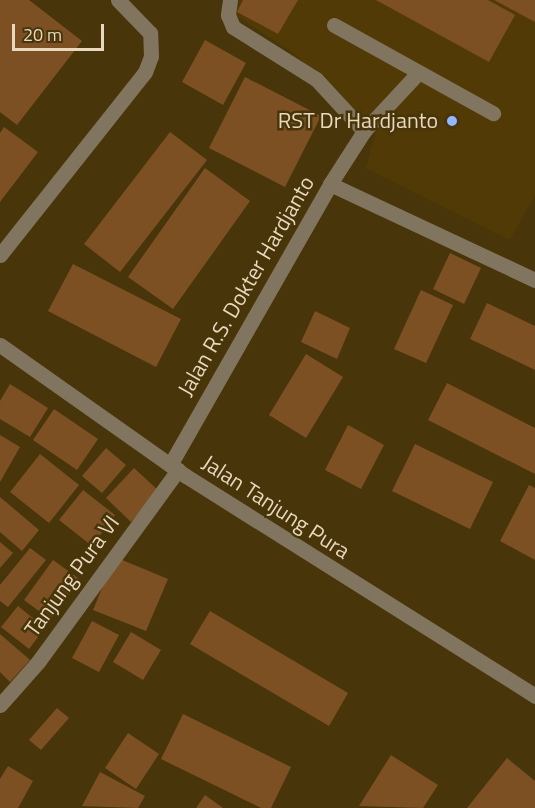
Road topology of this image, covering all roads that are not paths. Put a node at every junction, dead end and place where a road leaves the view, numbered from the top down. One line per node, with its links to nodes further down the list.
1 (118, 0): 8 (street)
2 (230, 0): 6 (street)
3 (334, 25): 4 (street)
4 (418, 73): 5 (street); 6 (street, Jalan R.S. Dokter Hardjanto)
5 (493, 113)
6 (364, 131): 7 (street, Jalan R.S. Dokter Hardjanto)
7 (330, 184): 9 (street); 11 (street, Jalan R.S. Dokter Hardjanto)
8 (0, 255)
9 (535, 280)
10 (0, 345): 11 (street, Jalan Tanjung Pura)
11 (174, 467): 12 (street, Jalan Tanjung Pura); 13 (street, Tanjung Pura VI)
12 (535, 696)
13 (0, 705)

